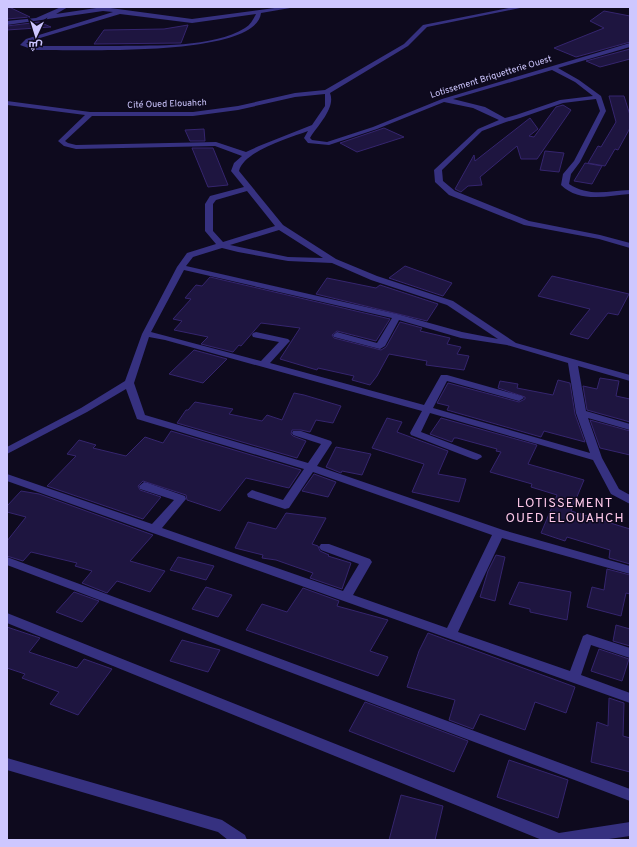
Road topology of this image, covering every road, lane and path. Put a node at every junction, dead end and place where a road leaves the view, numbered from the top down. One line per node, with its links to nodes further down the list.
1 (65, 7): 6 (street)
2 (293, 7): 5 (street)
3 (522, 7): 10 (street)
4 (120, 12): 5 (street); 5 (street); 6 (street)
5 (257, 12)
6 (42, 18): 7 (street)
7 (7, 23)
8 (630, 45): 9 (street, Lotissement Briquetterie Ouest)
9 (553, 68): 11 (street); 12 (street, Lotissement Briquetterie Ouest)
10 (327, 92): 14 (street, Cité Oued Elouahch); 16 (street)
11 (599, 97): 15 (street); 19 (street)
12 (444, 100): 15 (street); 16 (street, Lotissement Briquetterie Ouest)
13 (7, 103): 14 (street, Cité Oued Elouahch)
14 (90, 114): 17 (street)
15 (504, 120): 22 (street)
16 (314, 126): 17 (street)
17 (247, 155): 18 (street)
18 (248, 188): 20 (street); 21 (street)
19 (629, 192)
20 (276, 224): 21 (street); 23 (street)
21 (221, 245): 23 (street); 24 (street)
22 (630, 246)
23 (333, 261): 29 (street)
24 (182, 266): 25 (street); 26 (street)
25 (397, 317): 28 (street); 29 (street)
26 (146, 334): 31 (street); 33 (street)
27 (256, 335): 31 (street)
28 (337, 335)
29 (513, 345): 30 (street)
30 (572, 362): 32 (street); 36 (street)
31 (263, 365): 35 (street)
32 (630, 378)
33 (129, 383): 39 (street); 42 (street)
34 (519, 398): 35 (street)
35 (427, 408): 40 (street); 41 (street)
36 (581, 413): 37 (street); 41 (street)
37 (630, 427)
38 (297, 434): 42 (street)
39 (7, 451)
40 (477, 457)
41 (597, 458): 46 (street)
42 (312, 468): 45 (street); 48 (street)
43 (7, 477): 47 (street)
44 (144, 486): 47 (street)
45 (252, 494)
46 (630, 500)
47 (153, 530): 52 (street)
48 (499, 532): 51 (street); 54 (street)
49 (325, 547): 52 (street)
50 (7, 561): 59 (street)
51 (630, 570)
52 (345, 598): 54 (street)
53 (7, 618): 62 (street)
54 (450, 635): 56 (street)
55 (630, 653): 56 (street)
56 (574, 678): 57 (street)
57 (630, 698)
58 (7, 764): 61 (street)
59 (630, 795)
60 (630, 829): 62 (street)
61 (240, 840)
62 (559, 840)

